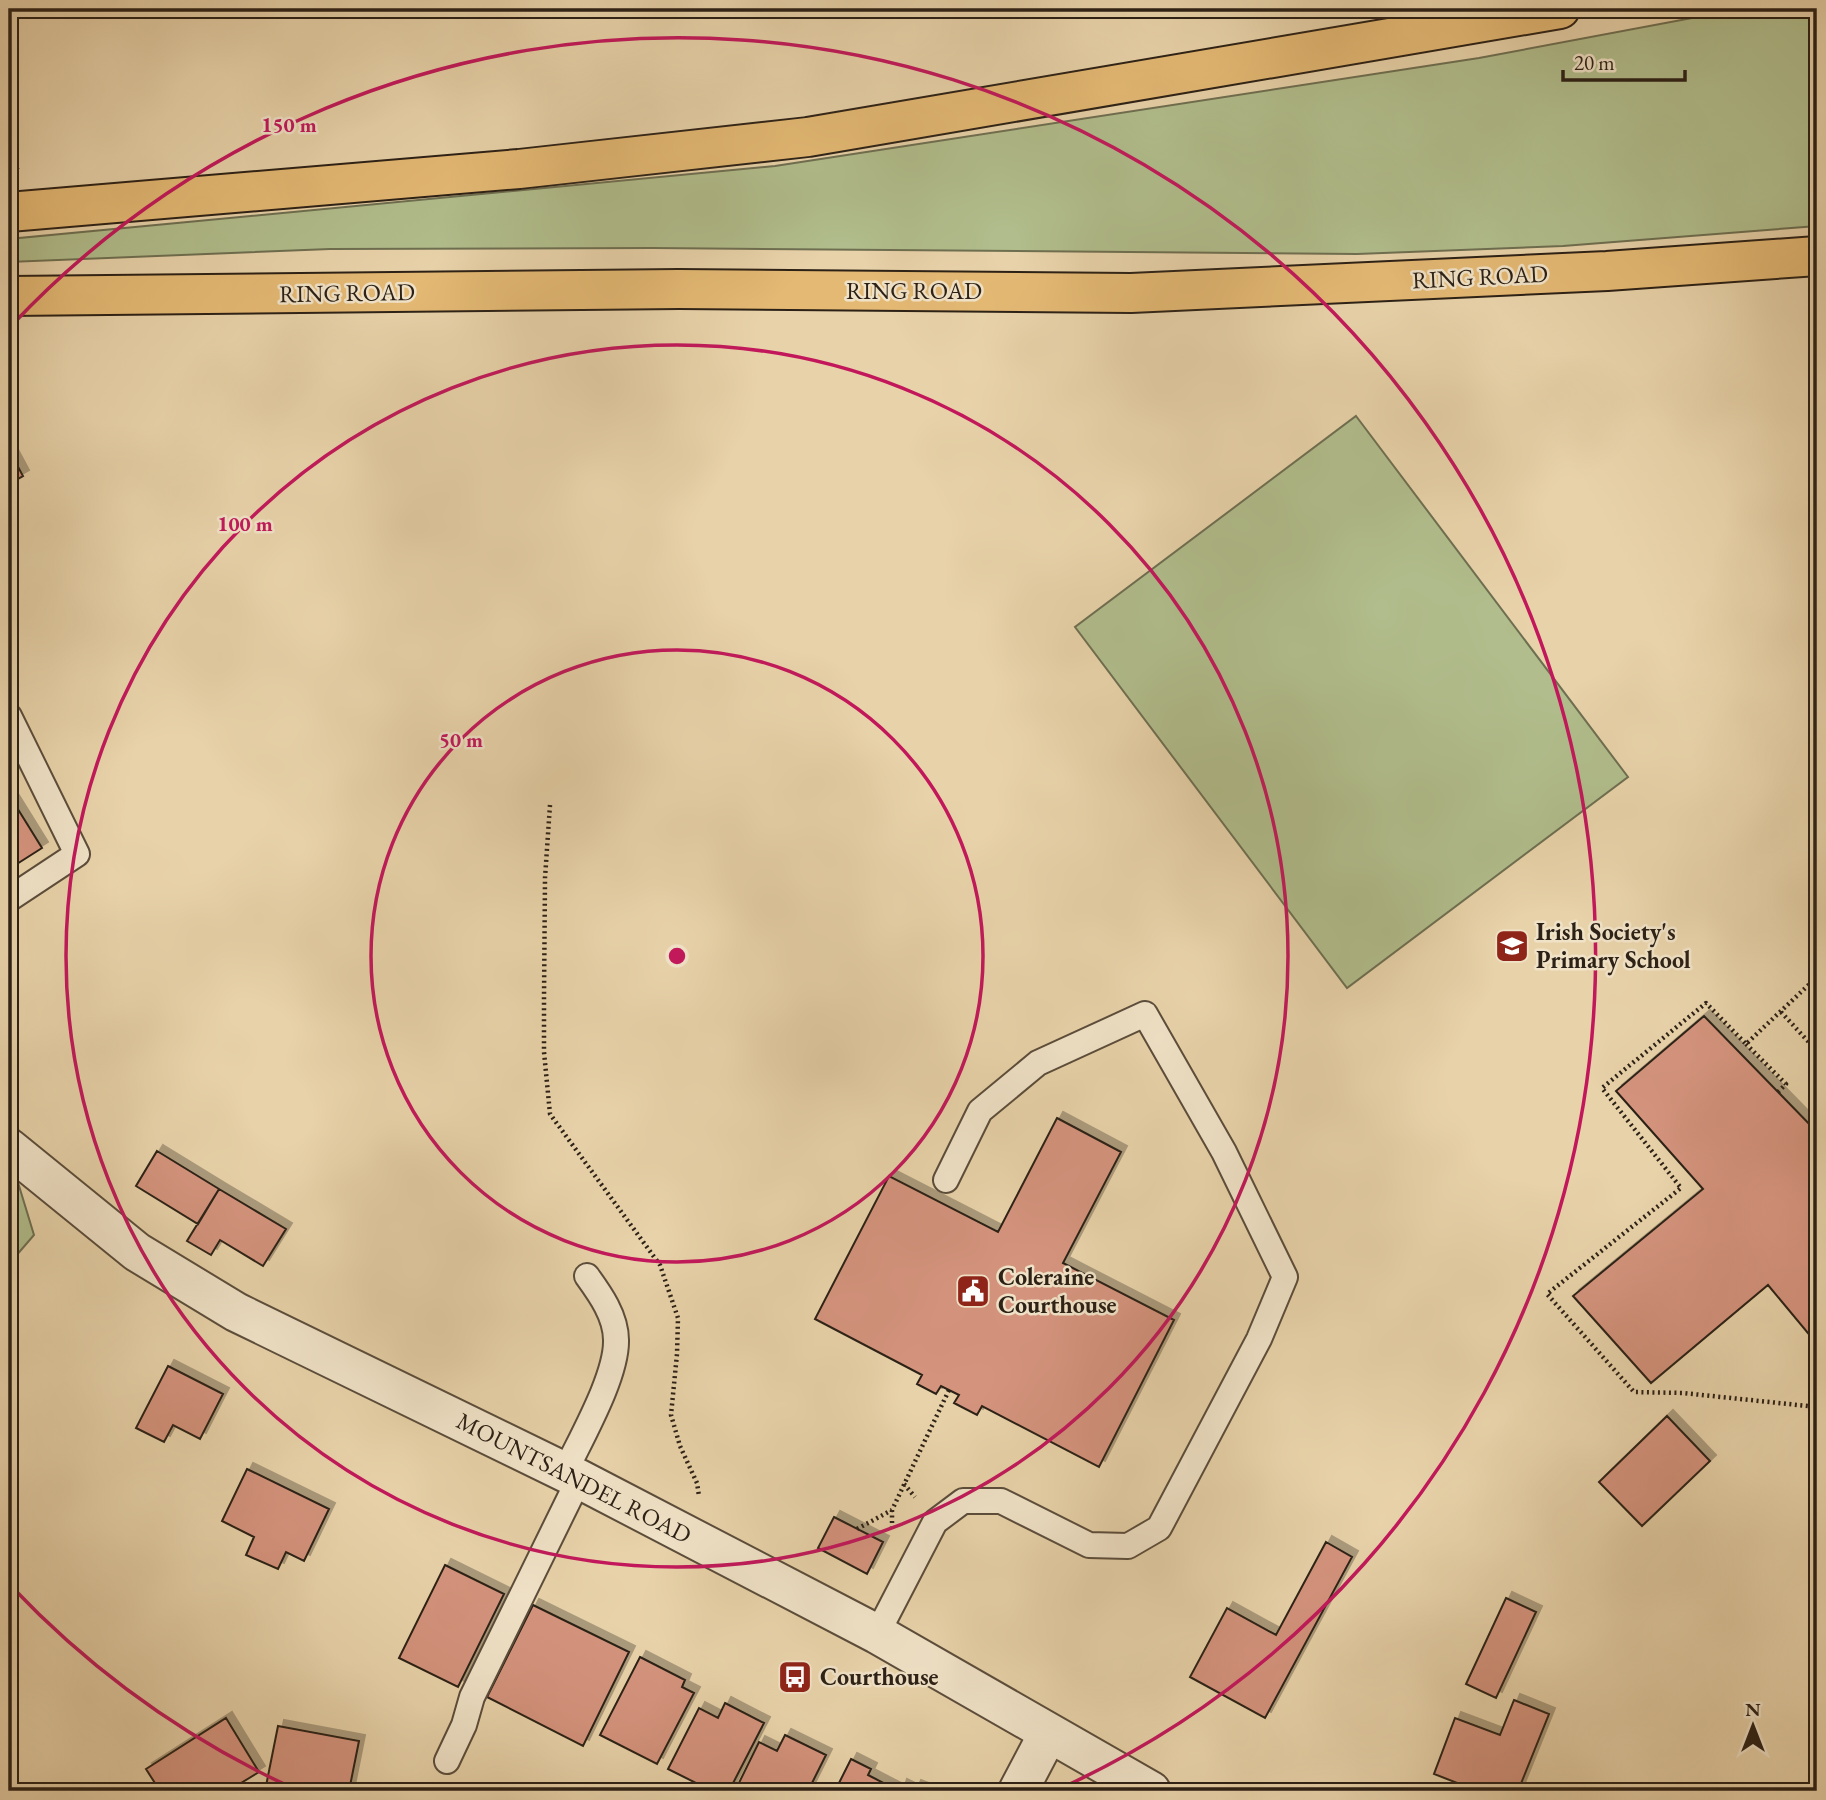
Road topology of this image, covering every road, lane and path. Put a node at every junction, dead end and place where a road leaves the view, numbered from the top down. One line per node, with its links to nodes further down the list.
1 (1560, 9): 2 (highway)
2 (9, 212)
3 (1817, 256): 4 (highway, RING ROAD)
4 (9, 296)
5 (9, 716): 7 (lane)
6 (551, 806): 20 (path)
7 (9, 899)
8 (1817, 977): 9 (path)
9 (1781, 1012): 10 (path); 11 (path)
10 (1746, 1044): 12 (path); 17 (path)
11 (1817, 1051)
12 (1778, 1092)
13 (9, 1148): 18 (street, MOUNTSANDEL ROAD)
14 (946, 1180): 21 (lane)
15 (587, 1276): 18 (lane)
16 (949, 1390): 19 (path)
17 (1817, 1407)
18 (572, 1476): 20 (street, MOUNTSANDEL ROAD); 23 (lane)
19 (856, 1529)
20 (707, 1546): 21 (street, MOUNTSANDEL ROAD)
21 (877, 1634): 22 (street, MOUNTSANDEL ROAD)
22 (1048, 1734): 24 (street); 25 (street, MOUNTSANDEL ROAD)
23 (447, 1761)
24 (1018, 1791)
25 (1151, 1791)

